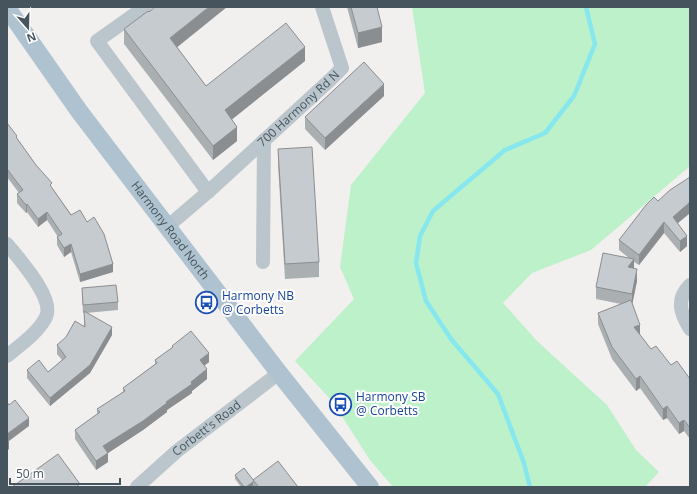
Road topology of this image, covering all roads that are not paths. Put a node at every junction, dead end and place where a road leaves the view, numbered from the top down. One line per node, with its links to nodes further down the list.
1 (145, 7): 5 (street)
2 (322, 7): 4 (street, 700 Harmony Rd N)
3 (7, 8): 6 (main road, Harmony Road North)
4 (264, 140): 5 (street, 700 Harmony Rd N); 8 (street)
5 (208, 192): 6 (street, 700 Harmony Rd N)
6 (167, 228): 12 (main road, Harmony Road North)
7 (7, 244): 11 (street)
8 (263, 262)
9 (690, 285): 10 (street)
10 (690, 329)
11 (7, 356)
12 (280, 373): 13 (street, Corbett's Road); 14 (main road, Harmony Road North)
13 (137, 487)
14 (370, 487)

